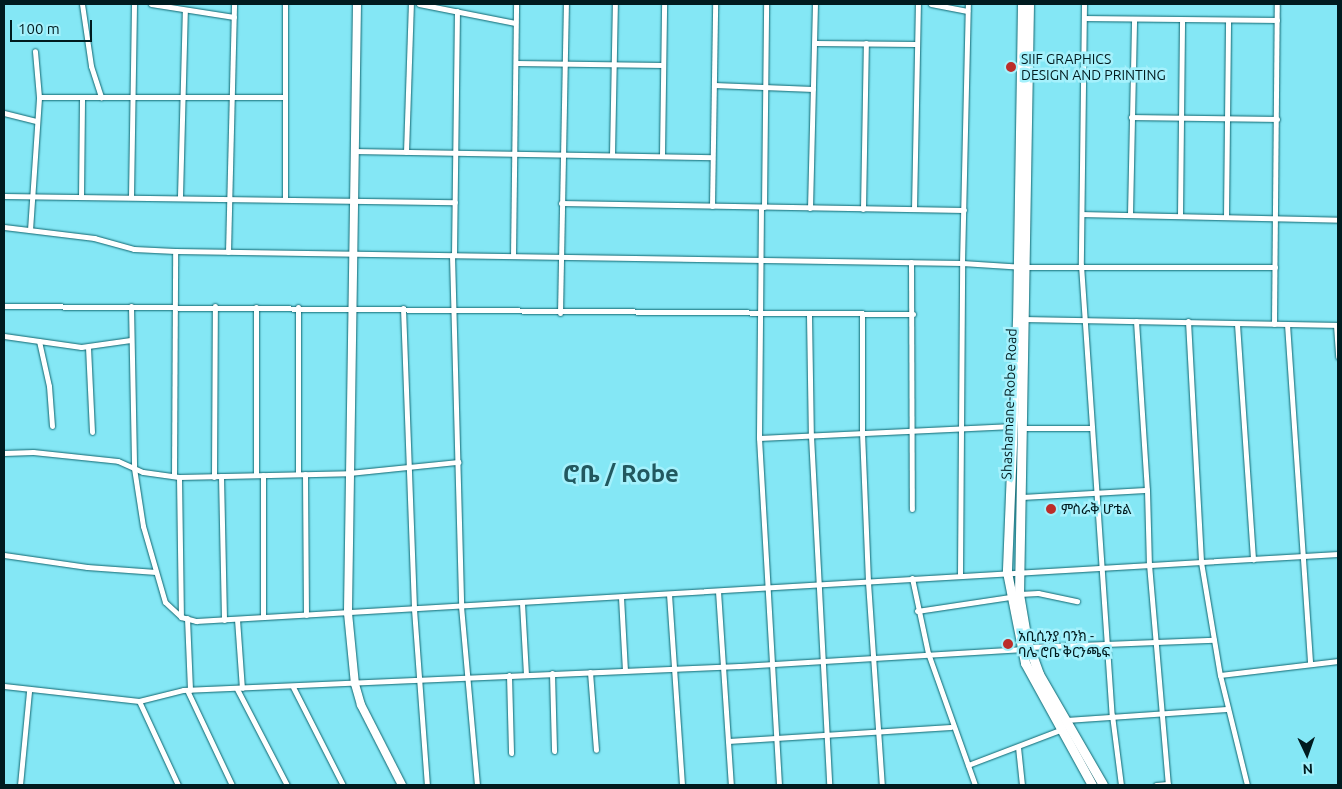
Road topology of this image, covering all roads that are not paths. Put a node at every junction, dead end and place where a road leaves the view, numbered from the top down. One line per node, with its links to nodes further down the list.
1 (82, 4): 46 (street)
2 (134, 4): 47 (street)
3 (152, 4): 23 (street)
4 (234, 4): 26 (street)
5 (285, 4): 49 (street)
6 (357, 4): 57 (street)
7 (411, 4): 58 (street)
8 (420, 4): 24 (street)
9 (516, 4): 32 (street)
10 (566, 4): 38 (street)
11 (615, 4): 39 (street)
12 (664, 4): 40 (street)
13 (716, 4): 41 (street)
14 (766, 4): 42 (street)
15 (815, 4): 33 (street)
16 (918, 4): 35 (street)
17 (931, 4): 25 (street)
18 (968, 4): 25 (street)
19 (1022, 4): 98 (main road, Shashamane-Robe Road)
20 (1029, 4): 98 (main road, Shashamane-Robe Road)
21 (1084, 4): 27 (street)
22 (1277, 4): 30 (street)
23 (185, 10): 26 (street); 48 (street)
24 (457, 11): 32 (street); 59 (street)
25 (968, 11): 80 (street)
26 (234, 17): 50 (street)
27 (1084, 18): 28 (street); 81 (street)
28 (1134, 20): 29 (street); 52 (street)
29 (1182, 20): 31 (street); 53 (street)
30 (1277, 20): 31 (street); 55 (street)
31 (1228, 21): 54 (street)
32 (515, 23): 37 (street)
33 (815, 43): 34 (street); 43 (street)
34 (866, 43): 35 (street); 78 (street)
35 (916, 44): 79 (street)
36 (35, 51): 44 (street)
37 (516, 63): 38 (street); 60 (street)
38 (564, 64): 39 (street); 61 (street)
39 (613, 65): 40 (street); 62 (street)
40 (663, 65): 63 (street)
41 (714, 85): 42 (street); 64 (street)
42 (764, 87): 43 (street); 76 (street)
43 (813, 89): 77 (street)
44 (39, 97): 45 (street); 56 (street)
45 (82, 97): 46 (street); 69 (street)
46 (101, 97): 47 (street)
47 (132, 97): 48 (street); 67 (street)
48 (182, 97): 50 (street); 68 (street)
49 (284, 97): 50 (street); 71 (street)
50 (231, 98): 70 (street)
51 (4, 113): 56 (street)
52 (1131, 117): 53 (street); 82 (street)
53 (1181, 118): 54 (street); 83 (street)
54 (1227, 119): 55 (street); 84 (street)
55 (1277, 119): 85 (street)
56 (37, 121): 66 (street)
57 (355, 151): 58 (street); 72 (street)
58 (406, 152): 59 (street)
59 (456, 153): 60 (street); 73 (street)
60 (513, 154): 61 (street); 93 (street)
61 (562, 155): 62 (street); 74 (street)
62 (612, 155): 63 (street)
63 (662, 155): 64 (street)
64 (712, 157): 75 (street)
65 (4, 196): 66 (street)
66 (32, 196): 69 (street); 88 (street)
67 (131, 196): 68 (street); 69 (street)
68 (180, 196): 70 (street)
69 (81, 197)
70 (228, 197): 71 (street); 90 (street)
71 (285, 198): 72 (street)
72 (354, 200): 73 (street); 91 (street)
73 (455, 202): 92 (street)
74 (561, 203): 75 (street); 94 (street)
75 (712, 206): 76 (street)
76 (763, 207): 77 (street); 95 (street)
77 (810, 208): 78 (street)
78 (863, 209): 79 (street)
79 (914, 210): 80 (street)
80 (964, 210): 97 (street)
81 (1082, 214): 82 (street); 99 (street)
82 (1130, 214): 83 (street)
83 (1180, 216): 84 (street)
84 (1226, 217): 85 (street)
85 (1275, 219): 86 (street); 100 (street)
86 (1338, 220)
87 (4, 227): 88 (street)
88 (30, 230): 89 (street)
89 (175, 251): 90 (street); 103 (street)
90 (228, 252): 91 (street)
91 (352, 252): 92 (street); 107 (street)
92 (453, 255): 93 (street); 109 (street)
93 (513, 256): 94 (street)
94 (561, 257): 95 (street); 110 (street)
95 (760, 260): 96 (street); 112 (street)
96 (911, 262): 97 (street); 113 (street)
97 (962, 263): 98 (street); 129 (street)
98 (1021, 266): 99 (street); 115 (main road, Shashamane-Robe Road); 130 (main road, Shashamane-Robe Road)
99 (1081, 266): 100 (street); 116 (street)
100 (1275, 267): 120 (street)
101 (4, 306): 102 (street)
102 (130, 306): 103 (street); 124 (street)
103 (174, 306): 104 (street); 147 (street)
104 (215, 306): 105 (street); 148 (street)
105 (256, 307): 106 (street); 144 (street)
106 (298, 307): 107 (street); 142 (street)
107 (351, 308): 108 (street); 141 (street)
108 (403, 308): 109 (street); 139 (street)
109 (454, 312): 110 (street); 138 (street)
110 (560, 313): 112 (street)
111 (862, 313): 113 (street); 114 (street); 134 (street)
112 (760, 314): 114 (street); 136 (street)
113 (913, 314): 132 (street)
114 (809, 315): 135 (street)
115 (1025, 320): 116 (street); 130 (main road, Shashamane-Robe Road)
116 (1085, 321): 117 (street); 131 (street)
117 (1136, 321): 118 (street); 149 (street)
118 (1188, 321): 119 (street); 157 (street)
119 (1237, 324): 120 (street); 156 (street)
120 (1274, 324): 121 (street)
121 (1287, 324): 122 (street); 155 (street)
122 (1337, 325): 127 (street)
123 (4, 336): 125 (street)
124 (131, 340): 126 (street); 140 (street)
125 (39, 342): 126 (street); 128 (street)
126 (88, 347): 133 (street)
127 (1338, 357)
128 (52, 426)
129 (961, 427): 130 (street); 132 (street); 163 (street)
130 (1018, 427): 131 (street); 151 (main road, Shashamane-Robe Road); 161 (main road, Shashamane-Robe Road)
131 (1092, 428): 150 (street)
132 (910, 430): 134 (street); 152 (street)
133 (92, 432)
134 (862, 432): 135 (street); 165 (street)
135 (811, 436): 136 (street); 166 (street)
136 (759, 438): 167 (street)
137 (4, 452): 140 (street)
138 (458, 462): 139 (street); 175 (street)
139 (409, 467): 141 (street); 176 (street)
140 (134, 468): 147 (street); 160 (street)
141 (349, 473): 143 (street); 178 (street)
142 (298, 474): 143 (street); 145 (street)
143 (305, 474): 179 (street)
144 (256, 475): 145 (street); 146 (street)
145 (263, 475): 181 (street)
146 (221, 476): 148 (street); 183 (street)
147 (177, 477): 148 (street); 180 (street)
148 (214, 477)
149 (1147, 490): 150 (street); 158 (street)
150 (1096, 494): 151 (street); 159 (street)
151 (1020, 497): 162 (main road, Shashamane-Robe Road)
152 (912, 509)
153 (1338, 554): 155 (street)
154 (4, 556): 160 (street)
155 (1304, 556): 156 (street); 192 (street)
156 (1253, 559): 157 (street)
157 (1201, 562): 158 (street); 184 (street)
158 (1149, 564): 159 (street); 185 (street)
159 (1102, 567): 162 (street); 186 (street)
160 (156, 572): 180 (street)
161 (1007, 572): 162 (street); 163 (street); 172 (main road, Shashamane-Robe Road)
162 (1018, 572): 170 (main road, Shashamane-Robe Road)
163 (960, 574): 164 (street)
164 (912, 578): 165 (street); 177 (street)
165 (868, 582): 166 (street); 189 (street)
166 (820, 585): 167 (street); 190 (street)
167 (768, 588): 168 (street); 193 (street)
168 (718, 591): 169 (street); 194 (street)
169 (669, 594): 171 (street); 195 (street)
170 (1019, 594): 173 (street); 187 (main road, Shashamane-Robe Road)
171 (621, 597): 174 (street); 196 (street)
172 (1010, 597): 177 (street); 187 (main road, Shashamane-Robe Road)
173 (1077, 601)
174 (522, 603): 175 (street); 199 (street)
175 (462, 606): 176 (street); 202 (street)
176 (414, 609): 178 (street); 203 (street)
177 (917, 611): 188 (street)
178 (348, 613): 179 (street); 204 (street)
179 (306, 615): 181 (street)
180 (184, 617): 183 (street); 208 (street)
181 (263, 617): 182 (street)
182 (237, 619): 183 (street); 207 (street)
183 (224, 620)
184 (1214, 640): 185 (street); 201 (street)
185 (1156, 641): 186 (street); 212 (street)
186 (1107, 643): 187 (street); 213 (street)
187 (1025, 648): 188 (street); 214 (main road, Shashamane-Robe Road); 216 (main road, Shashamane-Robe Road)
188 (928, 654): 189 (street); 215 (street)
189 (873, 657): 190 (street); 217 (street)
190 (823, 660): 193 (street); 218 (street)
191 (1338, 661): 192 (street)
192 (1310, 662): 201 (street)
193 (773, 663): 194 (street); 219 (street)
194 (724, 666): 195 (street); 220 (street)
195 (675, 668): 196 (street); 234 (street)
196 (625, 670): 197 (street)
197 (590, 672): 198 (street); 222 (street)
198 (552, 673): 199 (street); 223 (street)
199 (526, 674): 200 (street)
200 (509, 675): 202 (street); 224 (street)
201 (1220, 675): 211 (street)
202 (469, 678): 203 (street); 233 (street)
203 (418, 681): 204 (street); 232 (street)
204 (355, 684): 206 (street); 231 (street)
205 (4, 686): 209 (street)
206 (293, 687): 207 (street); 230 (street)
207 (240, 688): 208 (street); 229 (street)
208 (189, 690): 210 (street); 228 (street)
209 (29, 691): 210 (street); 226 (street)
210 (139, 701): 227 (street)
211 (1228, 709): 212 (street); 246 (street)
212 (1161, 713): 213 (street); 245 (street)
213 (1112, 716): 214 (street); 243 (street)
214 (1065, 720): 242 (main road, Shashamane-Robe Road)
215 (951, 727): 217 (street); 225 (street)
216 (1060, 730): 221 (street); 241 (main road, Shashamane-Robe Road)
217 (878, 732): 218 (street); 238 (street)
218 (827, 734): 219 (street); 237 (street)
219 (777, 739): 220 (street); 236 (street)
220 (728, 742): 235 (street)
221 (1018, 747): 225 (street); 240 (street)
222 (596, 750)
223 (554, 751)
224 (511, 753)
225 (968, 765): 239 (street)
226 (20, 785)
227 (178, 785)
228 (232, 785)
229 (287, 785)
230 (343, 785)
231 (402, 785)
232 (427, 785)
233 (477, 785)
234 (682, 785)
235 (731, 785)
236 (779, 785)
237 (829, 785)
238 (882, 785)
239 (975, 785)
240 (1022, 785)
241 (1092, 785)
242 (1103, 785)
243 (1121, 785)
244 (1156, 785): 245 (street)
245 (1168, 785)
246 (1247, 785)

